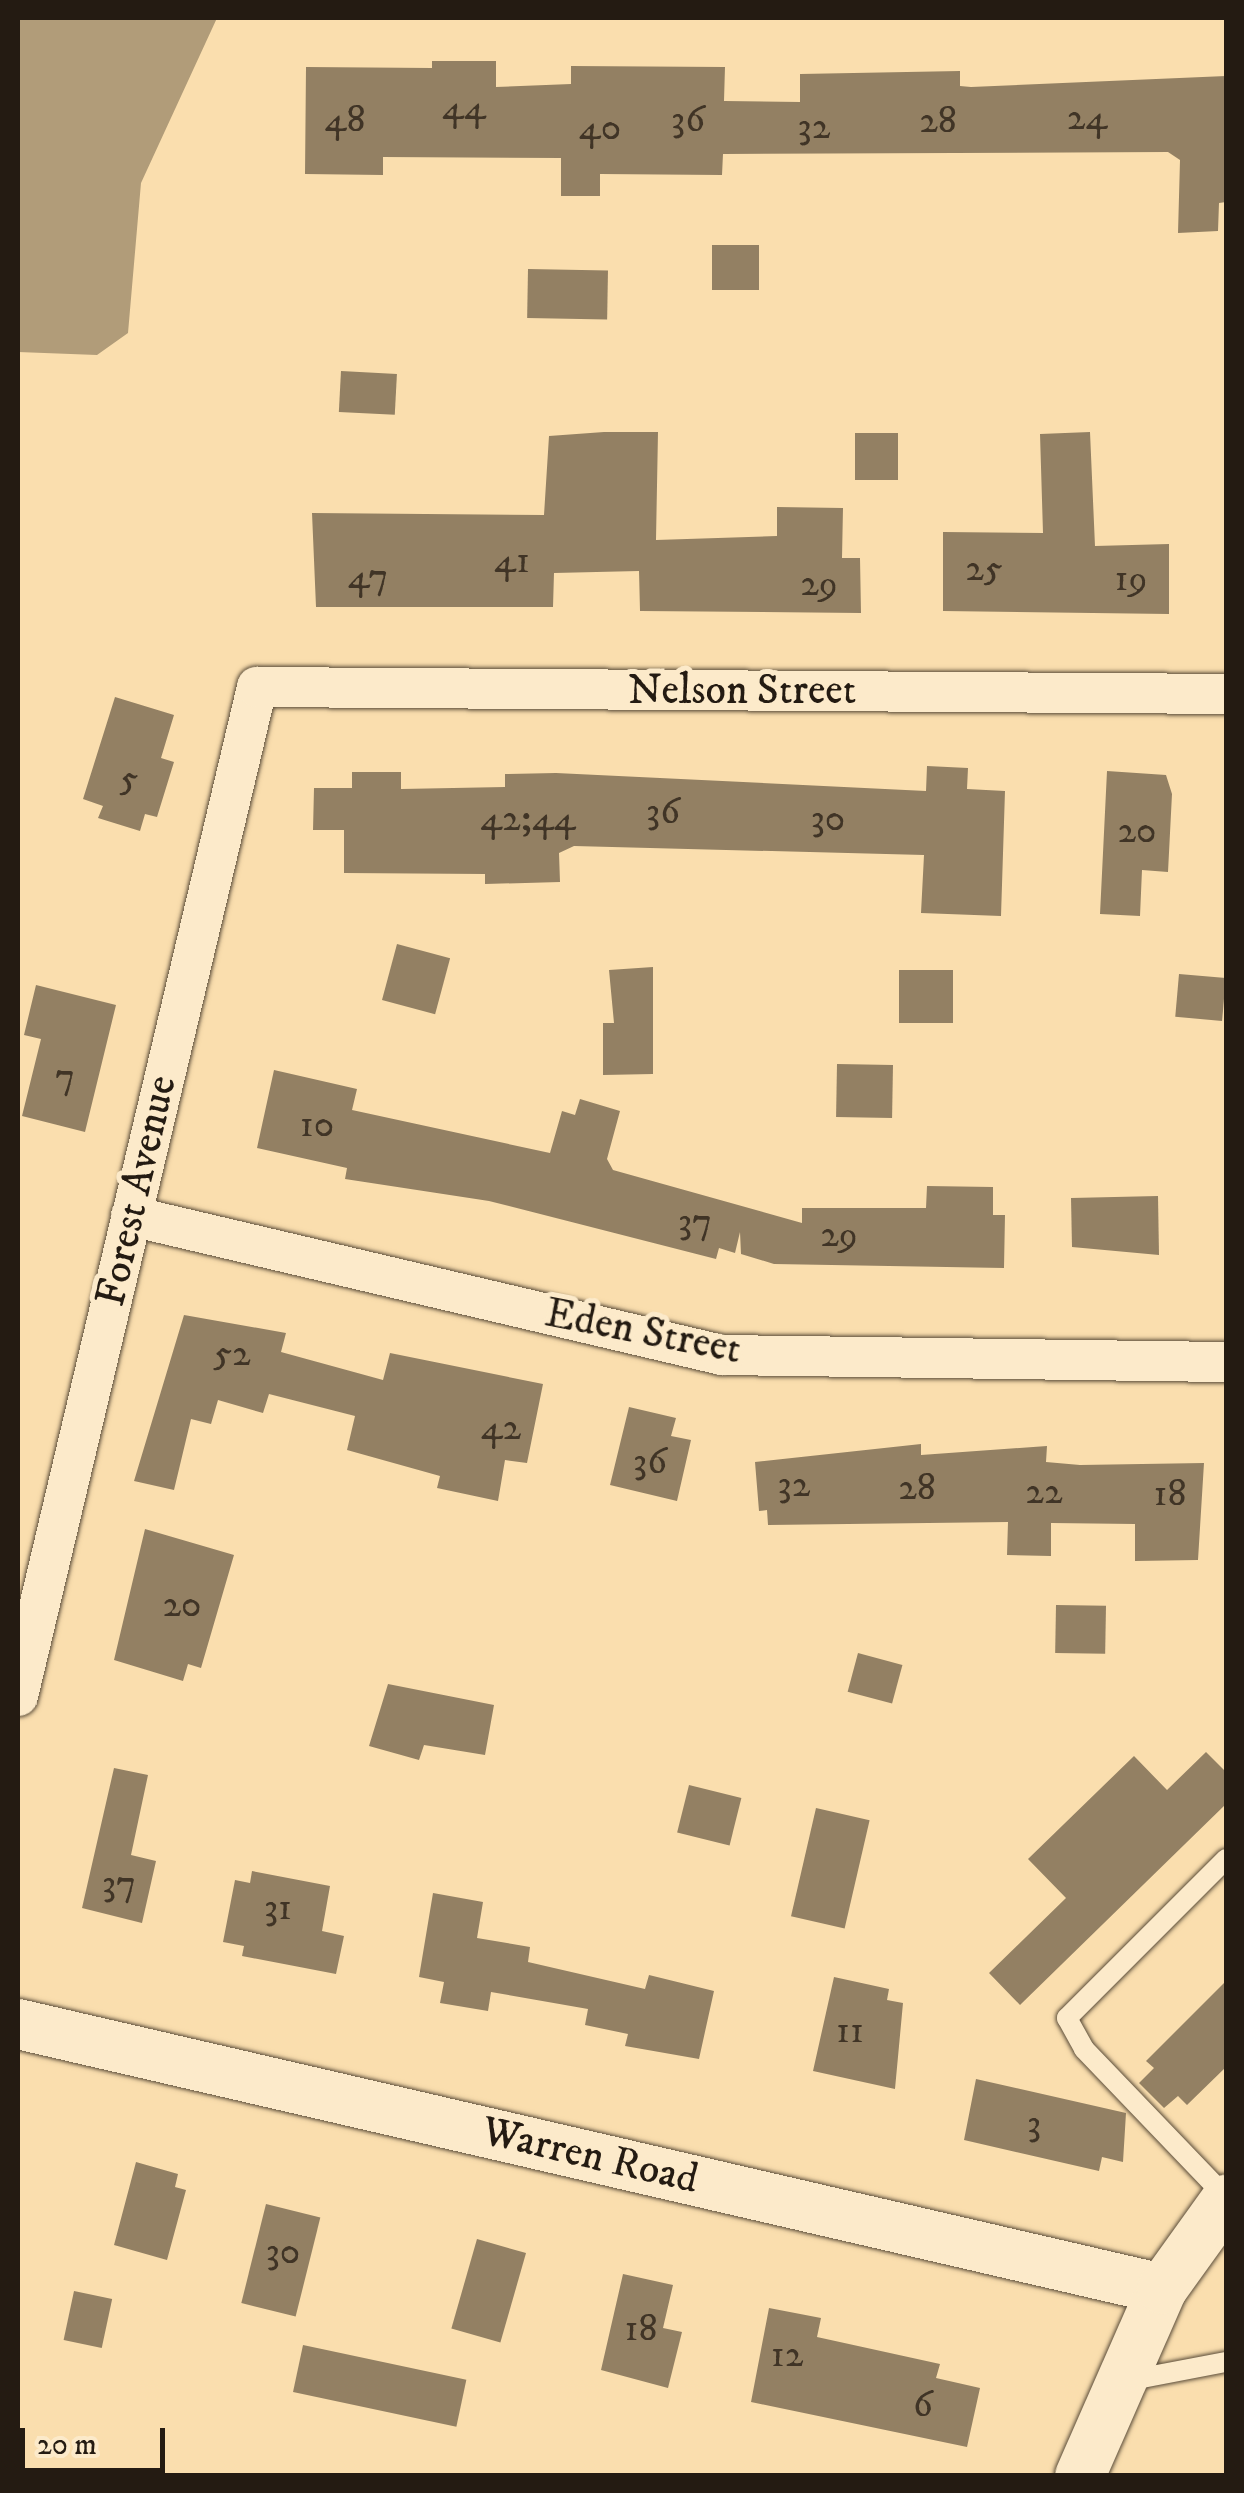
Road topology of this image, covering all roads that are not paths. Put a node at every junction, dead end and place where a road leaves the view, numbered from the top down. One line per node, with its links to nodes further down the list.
1 (257, 687): 2 (street, Nelson Street); 3 (street, Forest Avenue)
2 (1226, 694)
3 (131, 1216): 4 (street, Eden Street); 5 (street, Forest Avenue)
4 (1226, 1362)
5 (18, 1696)
6 (1226, 1859): 8 (lane)
7 (18, 2024): 9 (street, Warren Road)
8 (1226, 2198): 9 (street)
9 (1162, 2289): 11 (street)
10 (1226, 2362): 11 (lane)
11 (1118, 2383): 12 (street)
12 (1080, 2476)

